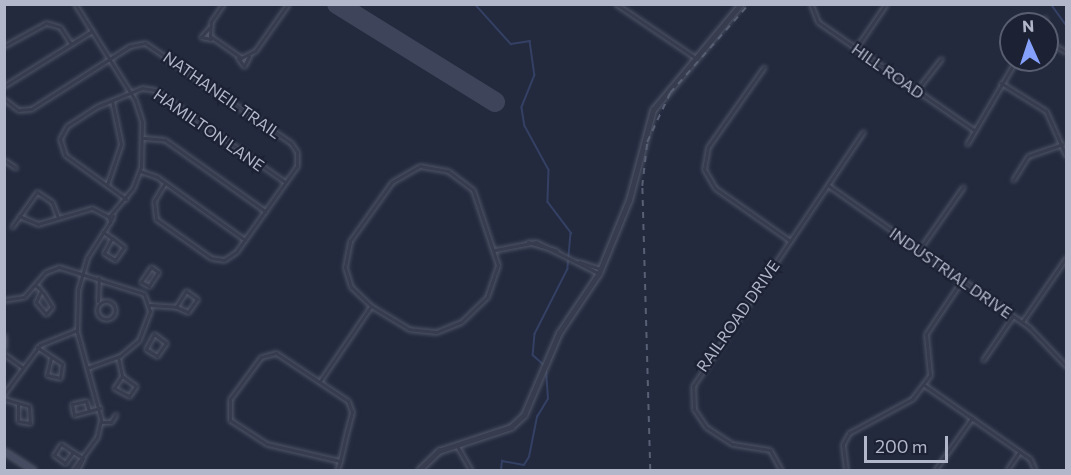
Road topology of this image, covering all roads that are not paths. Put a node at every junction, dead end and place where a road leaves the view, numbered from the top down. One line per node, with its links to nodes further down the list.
1 (75, 4): 9 (street)
2 (223, 4): 8 (street)
3 (288, 4): 14 (street)
4 (616, 4): 15 (street)
5 (741, 4): 15 (street)
6 (811, 4): 13 (street, HILL ROAD)
7 (886, 4): 13 (street)
8 (209, 28): 10 (street); 10 (street)
9 (92, 31): 11 (street); 18 (street)
10 (211, 39): 16 (street)
11 (72, 44): 12 (street); 22 (street)
12 (4, 46)
13 (856, 48): 23 (street, HILL ROAD)
14 (249, 56): 16 (street); 16 (street)
15 (694, 57): 57 (street)
16 (238, 58)
17 (941, 59): 23 (street)
18 (109, 60): 24 (street); 25 (street, NATHANEIL TRAIL); 33 (street, NATHANEIL TRAIL)
19 (764, 68): 53 (street)
20 (1008, 72): 21 (street)
21 (1001, 83): 27 (street); 31 (street)
22 (4, 86)
23 (916, 90): 27 (street, HILL ROAD)
24 (130, 93): 26 (street); 29 (street); 39 (street, HAMILTON LANE)
25 (4, 99)
26 (112, 101): 41 (street); 41 (street)
27 (974, 130): 30 (street)
28 (863, 132): 42 (street, RAILROAD DRIVE)
29 (144, 138): 37 (street); 45 (street)
30 (967, 144)
31 (1062, 144): 34 (street); 38 (street)
32 (303, 154): 33 (street)
33 (297, 155): 39 (street)
34 (1066, 156)
35 (4, 160): 36 (street)
36 (16, 168)
37 (140, 171): 40 (street); 44 (street)
38 (1013, 180)
39 (285, 182): 45 (street)
40 (165, 183): 52 (street); 52 (street)
41 (107, 185): 44 (street)
42 (829, 186): 53 (street, RAILROAD DRIVE); 55 (street, INDUSTRIAL DRIVE)
43 (963, 187): 55 (street)
44 (126, 198): 48 (street)
45 (265, 211): 52 (street)
46 (19, 216): 47 (street); 47 (street); 49 (street)
47 (58, 218): 48 (street)
48 (110, 218): 50 (street)
49 (12, 226)
50 (103, 231): 51 (street); 58 (street)
51 (112, 238): 51 (street)
52 (245, 240)
53 (790, 241): 107 (street, RAILROAD DRIVE)
54 (495, 250): 57 (street); 68 (street); 68 (street)
55 (919, 250): 60 (street, INDUSTRIAL DRIVE)
56 (1066, 258): 71 (street)
57 (600, 271): 96 (street)
58 (81, 273): 59 (street); 62 (street); 73 (street)
59 (99, 278): 63 (street); 66 (street)
60 (962, 280): 70 (street, INDUSTRIAL DRIVE); 87 (street)
61 (141, 282): 61 (street); 63 (street)
62 (35, 285): 64 (street); 65 (street)
63 (136, 290): 67 (street)
64 (41, 291): 64 (street)
65 (4, 300)
66 (98, 301): 66 (street)
67 (150, 305): 69 (street); 72 (street)
68 (371, 306): 86 (street)
69 (176, 307): 69 (street)
70 (1012, 316): 71 (street, INDUSTRIAL DRIVE); 81 (street)
71 (1022, 322): 82 (street, INDUSTRIAL DRIVE)
72 (145, 328): 74 (street); 79 (street)
73 (77, 330): 76 (street); 84 (street)
74 (154, 334): 74 (street)
75 (4, 335): 77 (street)
76 (37, 347): 80 (street); 83 (street)
77 (4, 348)
78 (4, 354): 83 (street)
79 (118, 357): 84 (street); 85 (street)
80 (51, 358): 80 (street)
81 (983, 360)
82 (1066, 366)
83 (22, 367): 88 (street)
84 (87, 368): 91 (street)
85 (122, 376): 85 (street)
86 (320, 381): 101 (street); 101 (street)
87 (924, 385): 94 (street); 108 (street)
88 (4, 394)
89 (4, 399): 90 (street)
90 (18, 404): 90 (street)
91 (100, 408): 92 (street); 95 (street)
92 (89, 411): 92 (street)
93 (116, 414): 95 (street)
94 (972, 418): 99 (street); 109 (street)
95 (101, 422): 100 (street)
96 (456, 444): 105 (street); 106 (street)
97 (4, 451): 102 (main road)
98 (73, 452): 98 (street); 100 (street)
99 (1019, 452): 110 (street); 111 (street)
100 (83, 459): 103 (street)
101 (340, 460): 104 (street)
102 (33, 471)
103 (75, 471)
104 (337, 471)
105 (419, 471)
106 (471, 471)
107 (781, 471)
108 (846, 471)
109 (935, 471)
110 (1007, 471)
111 (1035, 471)

